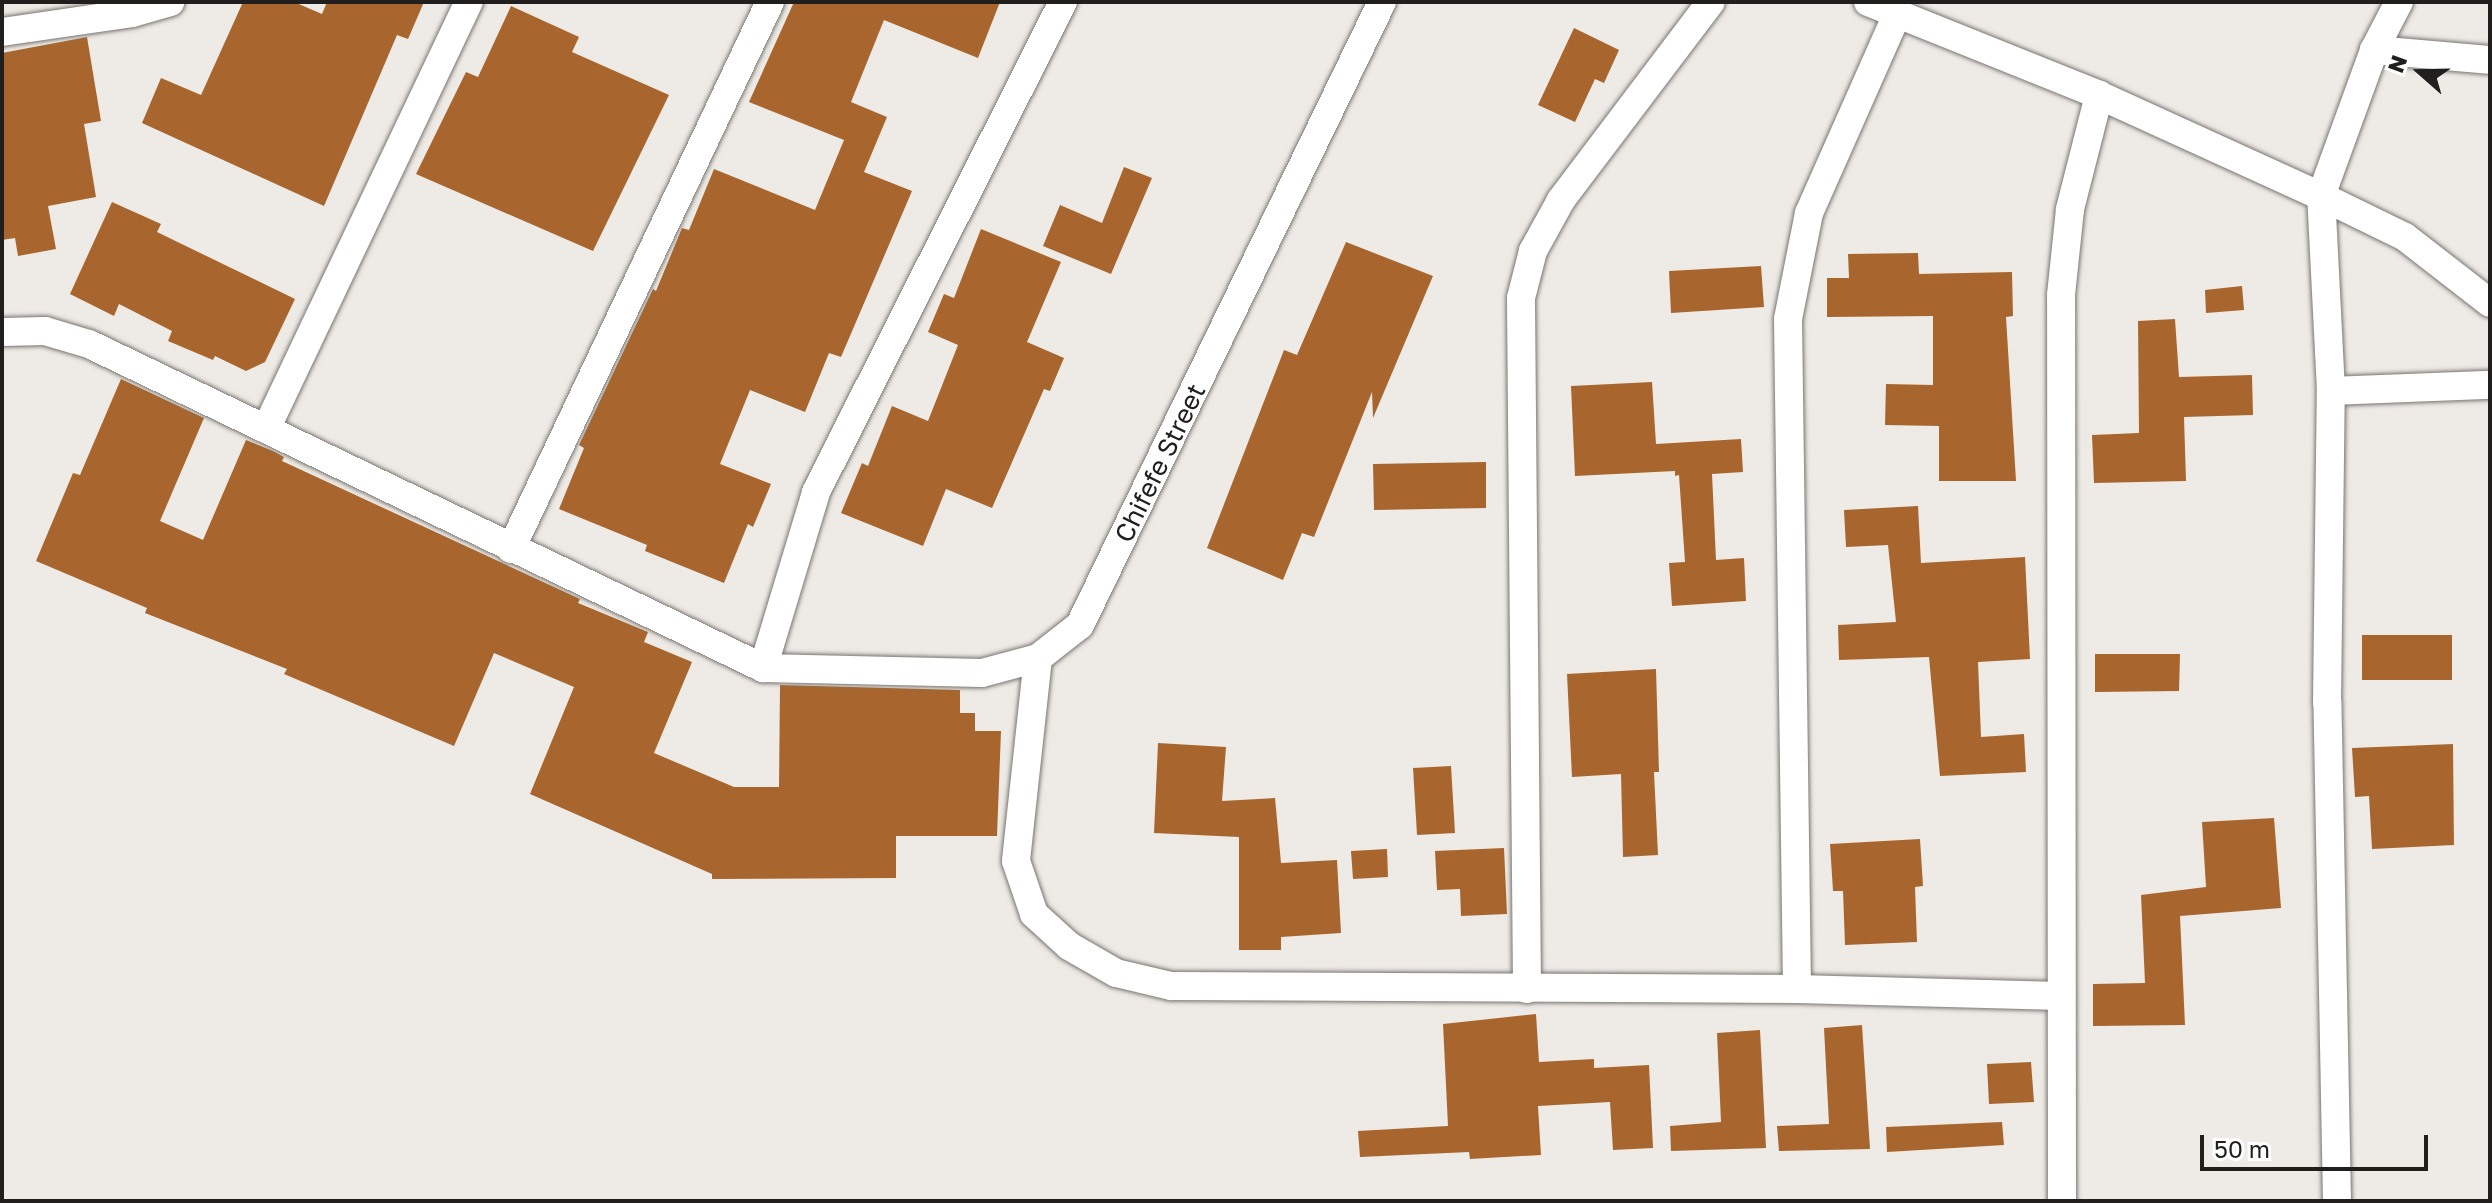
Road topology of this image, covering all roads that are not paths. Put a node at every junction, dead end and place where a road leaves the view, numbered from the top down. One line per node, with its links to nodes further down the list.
1 (170, 2): 10 (street)
2 (469, 2): 19 (street)
3 (770, 2): 20 (street)
4 (1063, 2): 22 (street)
5 (1382, 2): 21 (street, Chifefe Street)
6 (1711, 2): 23 (street)
7 (1868, 2): 9 (street)
8 (2399, 2): 11 (street)
9 (1897, 14): 13 (street); 24 (street)
10 (2, 32)
11 (2374, 50): 12 (street); 14 (street)
12 (2490, 60)
13 (2099, 95): 14 (street); 25 (street)
14 (2321, 196): 15 (street); 18 (street)
15 (2490, 303)
16 (2, 332): 19 (street)
17 (2490, 385): 18 (street)
18 (2331, 391): 27 (street)
19 (266, 429): 20 (street)
20 (511, 549): 22 (street)
21 (1038, 658): 22 (street, Chifefe Street); 23 (street)
22 (763, 668)
23 (1527, 989): 24 (street)
24 (1797, 989): 25 (street)
25 (2061, 996): 26 (street)
26 (2062, 1201)
27 (2337, 1201)

